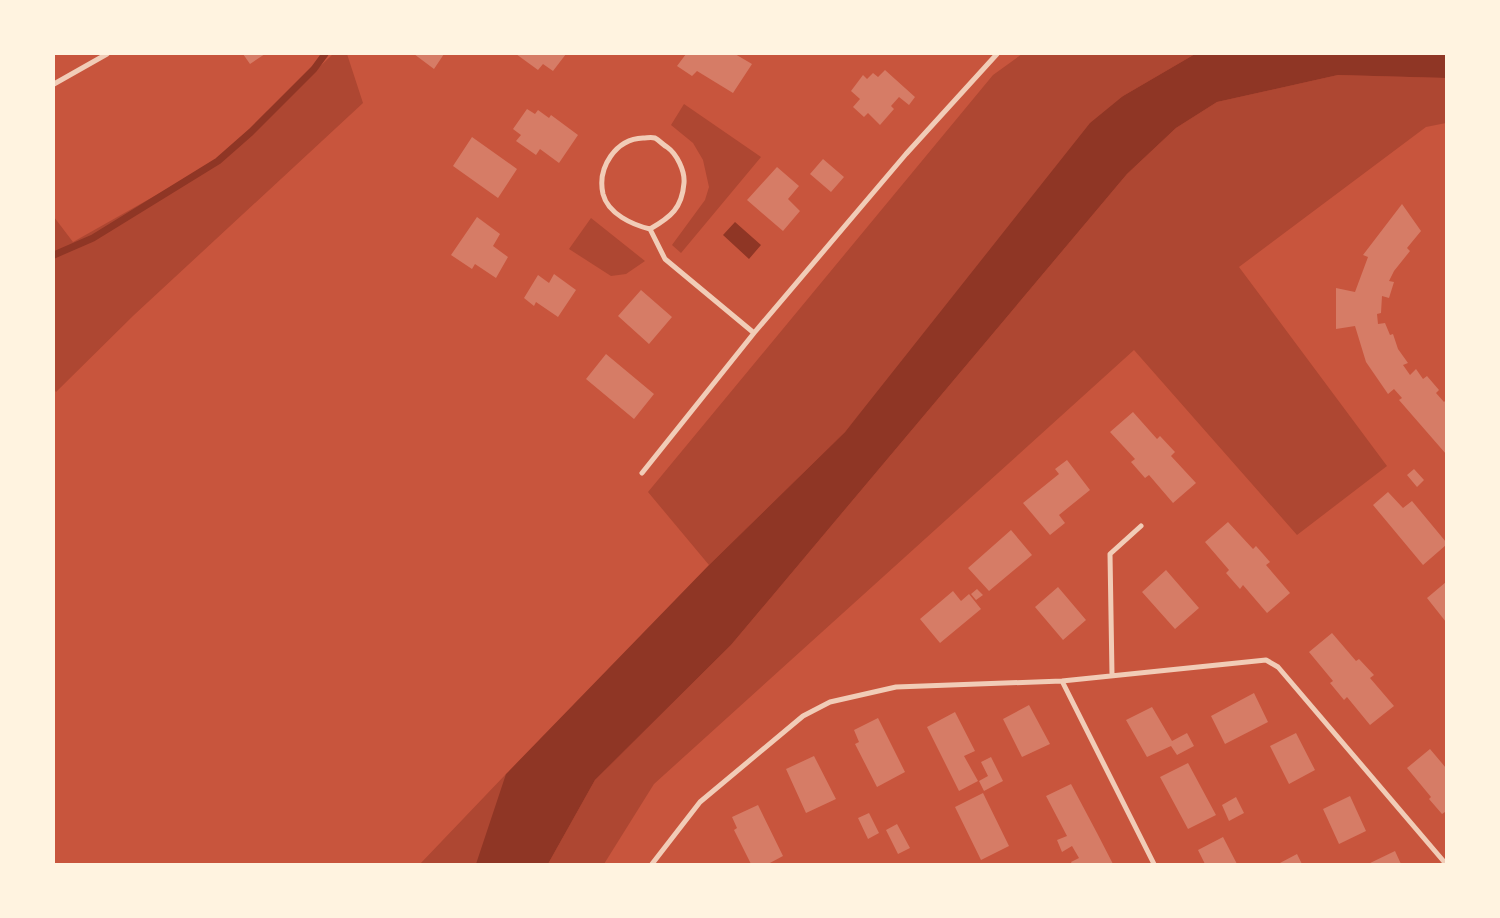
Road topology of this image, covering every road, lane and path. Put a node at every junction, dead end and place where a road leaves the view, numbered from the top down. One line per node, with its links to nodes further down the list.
1 (107, 54): 3 (street)
2 (997, 54): 5 (street)
3 (54, 84)
4 (650, 229): 4 (street); 5 (street)
5 (754, 333): 6 (street)
6 (642, 473)
7 (1141, 526): 8 (street)
8 (1112, 675): 9 (street); 12 (street)
9 (1062, 681): 10 (street); 11 (street)
10 (652, 864)
11 (1154, 864)
12 (1446, 864)

